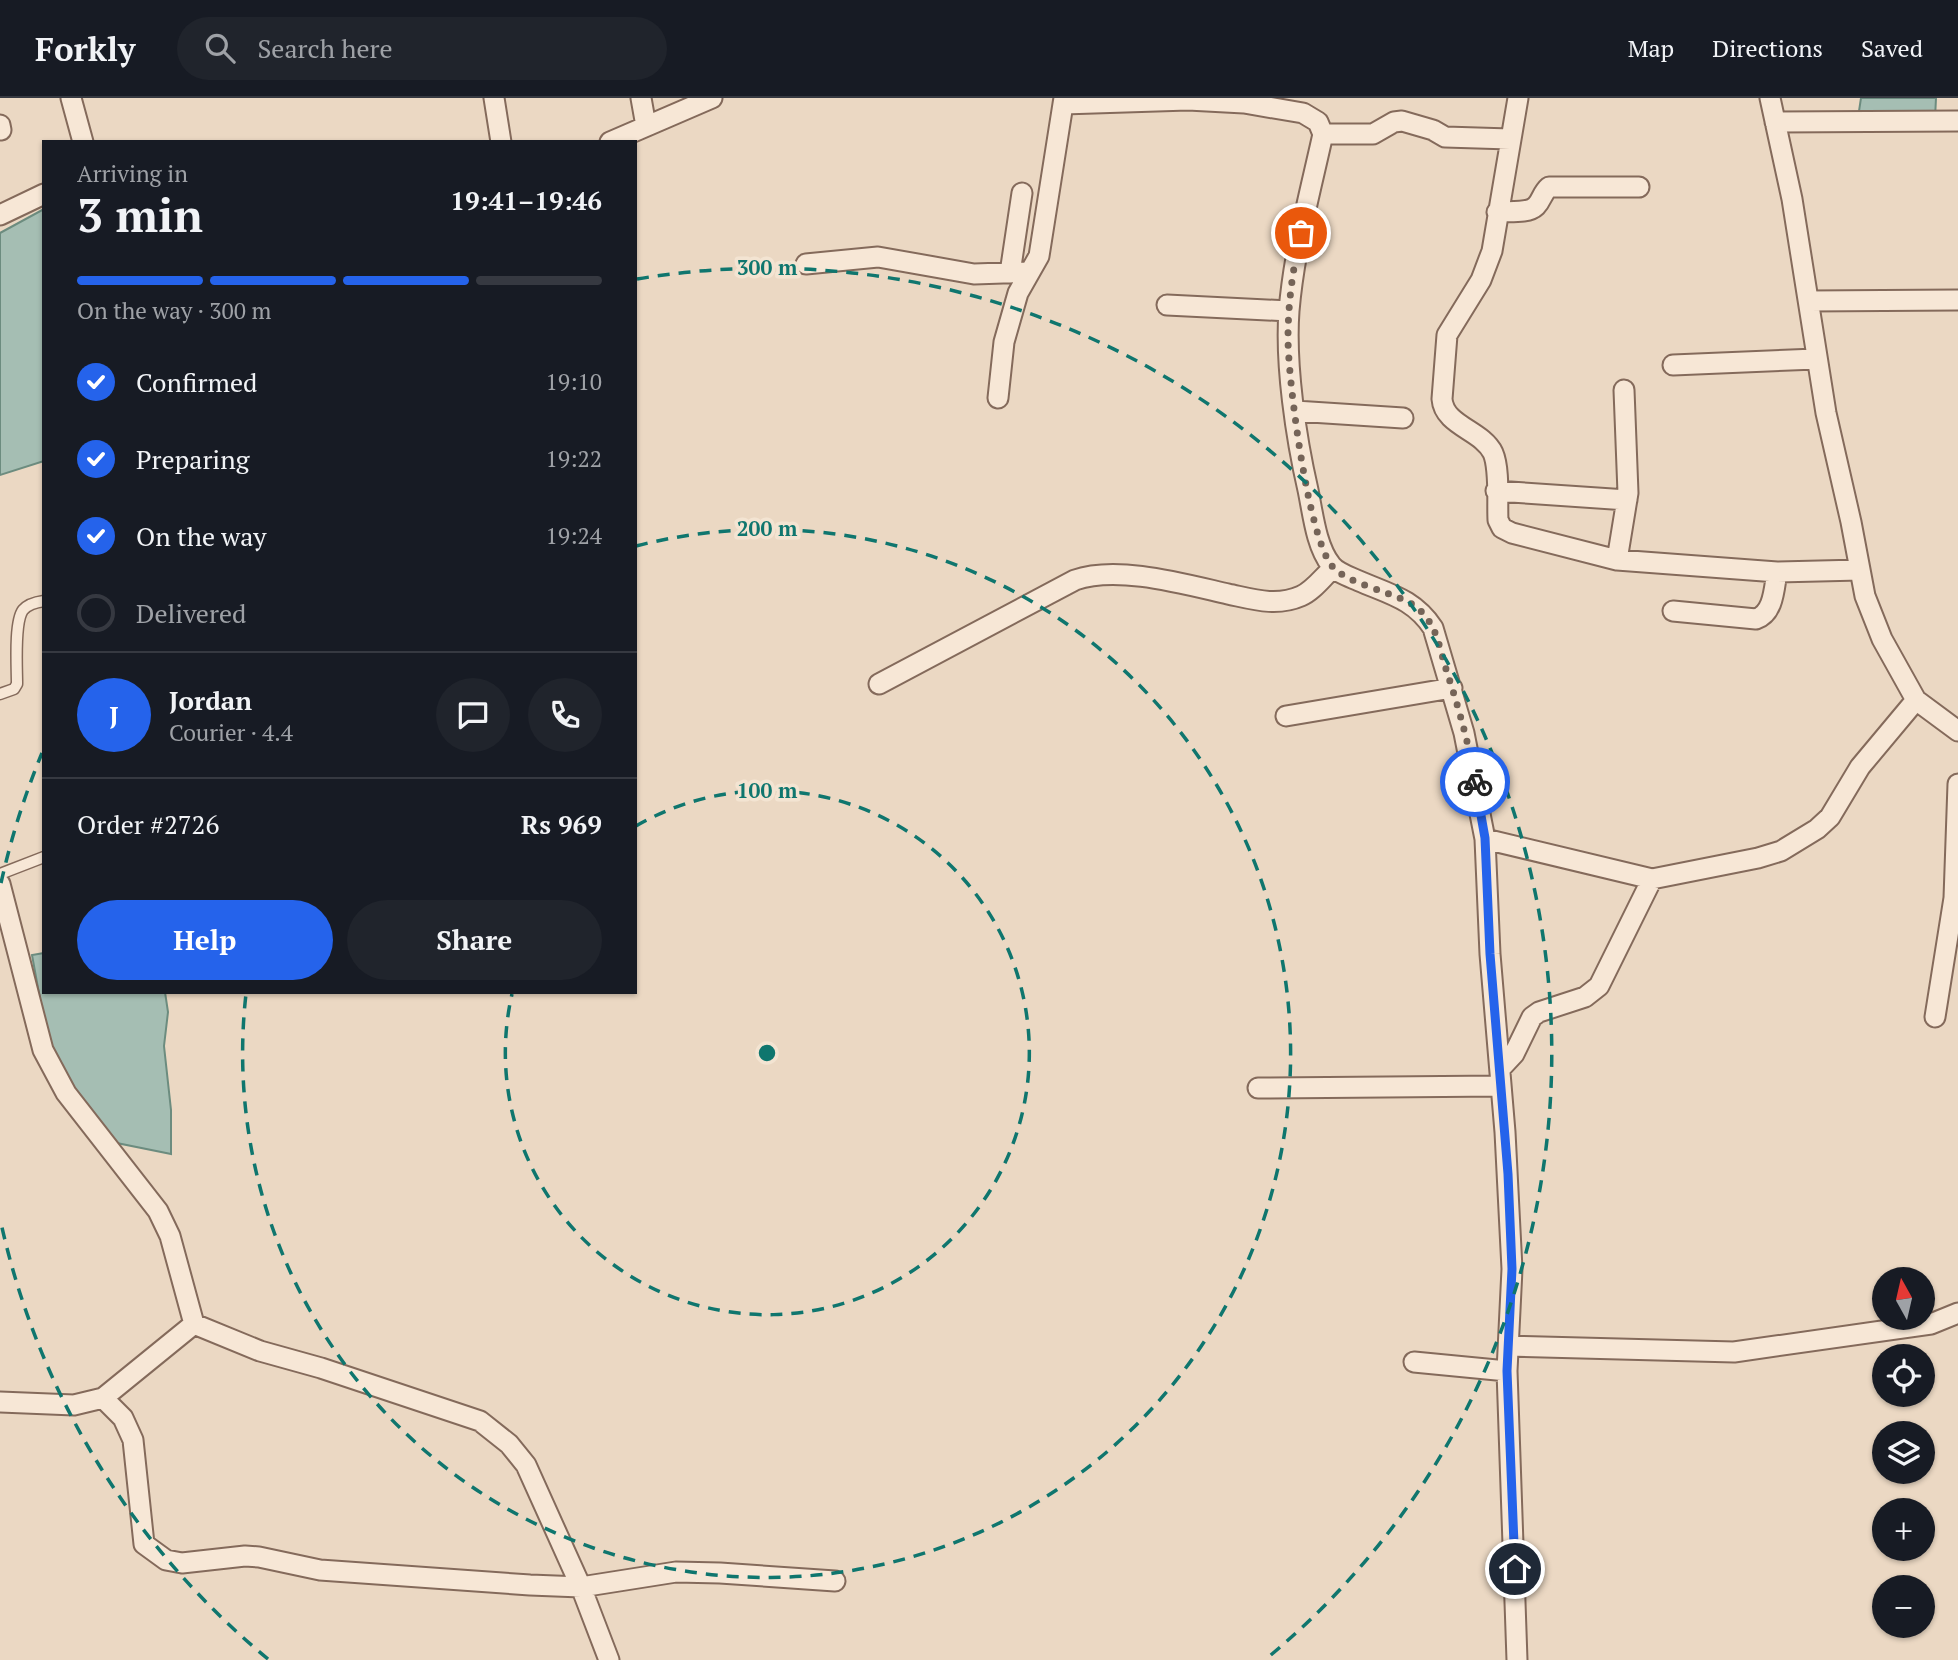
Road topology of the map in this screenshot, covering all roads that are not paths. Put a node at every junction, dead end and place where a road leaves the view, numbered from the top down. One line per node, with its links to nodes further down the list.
1 (71, 98): 13 (street)
2 (494, 98): 14 (street)
3 (641, 98): 10 (street)
4 (712, 98): 10 (street)
5 (1518, 98): 12 (street)
6 (1770, 98): 9 (street)
7 (1064, 101): 11 (street); 22 (street)
8 (1958, 121): 9 (street)
9 (1775, 122): 25 (street)
10 (646, 126): 15 (street)
11 (1323, 134): 12 (street); 27 (street)
12 (1510, 139): 19 (street)
13 (82, 140)
14 (501, 140)
15 (614, 140)
16 (1639, 187): 19 (street)
17 (1022, 193): 23 (street)
18 (42, 195): 20 (street)
19 (1497, 212): 34 (street)
20 (0, 215)
21 (806, 264): 23 (street)
22 (1030, 272): 23 (street); 31 (street)
23 (1010, 273)
24 (1958, 300): 25 (street)
25 (1809, 301): 28 (street)
26 (1167, 305): 27 (street)
27 (1289, 311): 32 (street)
28 (1816, 359): 29 (street); 38 (street)
29 (1673, 365)
30 (1624, 390): 35 (street)
31 (998, 398)
32 (1295, 411): 33 (street); 37 (street)
33 (1404, 418)
34 (1496, 491): 35 (street); 36 (street)
35 (1627, 500): 36 (street)
36 (1617, 560): 39 (street)
37 (1333, 568): 42 (street); 43 (street)
38 (1860, 570): 39 (street); 45 (street)
39 (1777, 572): 41 (street)
40 (42, 602): 44 (lane)
41 (1672, 611)
42 (879, 684)
43 (1452, 688): 46 (street); 49 (street)
44 (0, 694)
45 (1916, 700): 47 (street); 52 (street)
46 (1286, 716)
47 (1958, 731)
48 (1958, 784): 54 (street)
49 (1485, 838): 52 (street); 55 (street)
50 (42, 858): 51 (lane)
51 (0, 874)
52 (1652, 879): 55 (street)
53 (0, 884): 58 (street)
54 (1935, 1017)
55 (1500, 1077): 56 (street); 59 (street)
56 (1258, 1088)
57 (1958, 1312): 59 (street)
58 (194, 1324): 62 (street); 65 (street)
59 (1509, 1346): 61 (street)
60 (1414, 1362): 61 (street)
61 (1507, 1371): 67 (street)
62 (103, 1398): 63 (street); 65 (street)
63 (0, 1402)
64 (835, 1581): 65 (street)
65 (581, 1587): 66 (street)
66 (609, 1660)
67 (1517, 1660)

